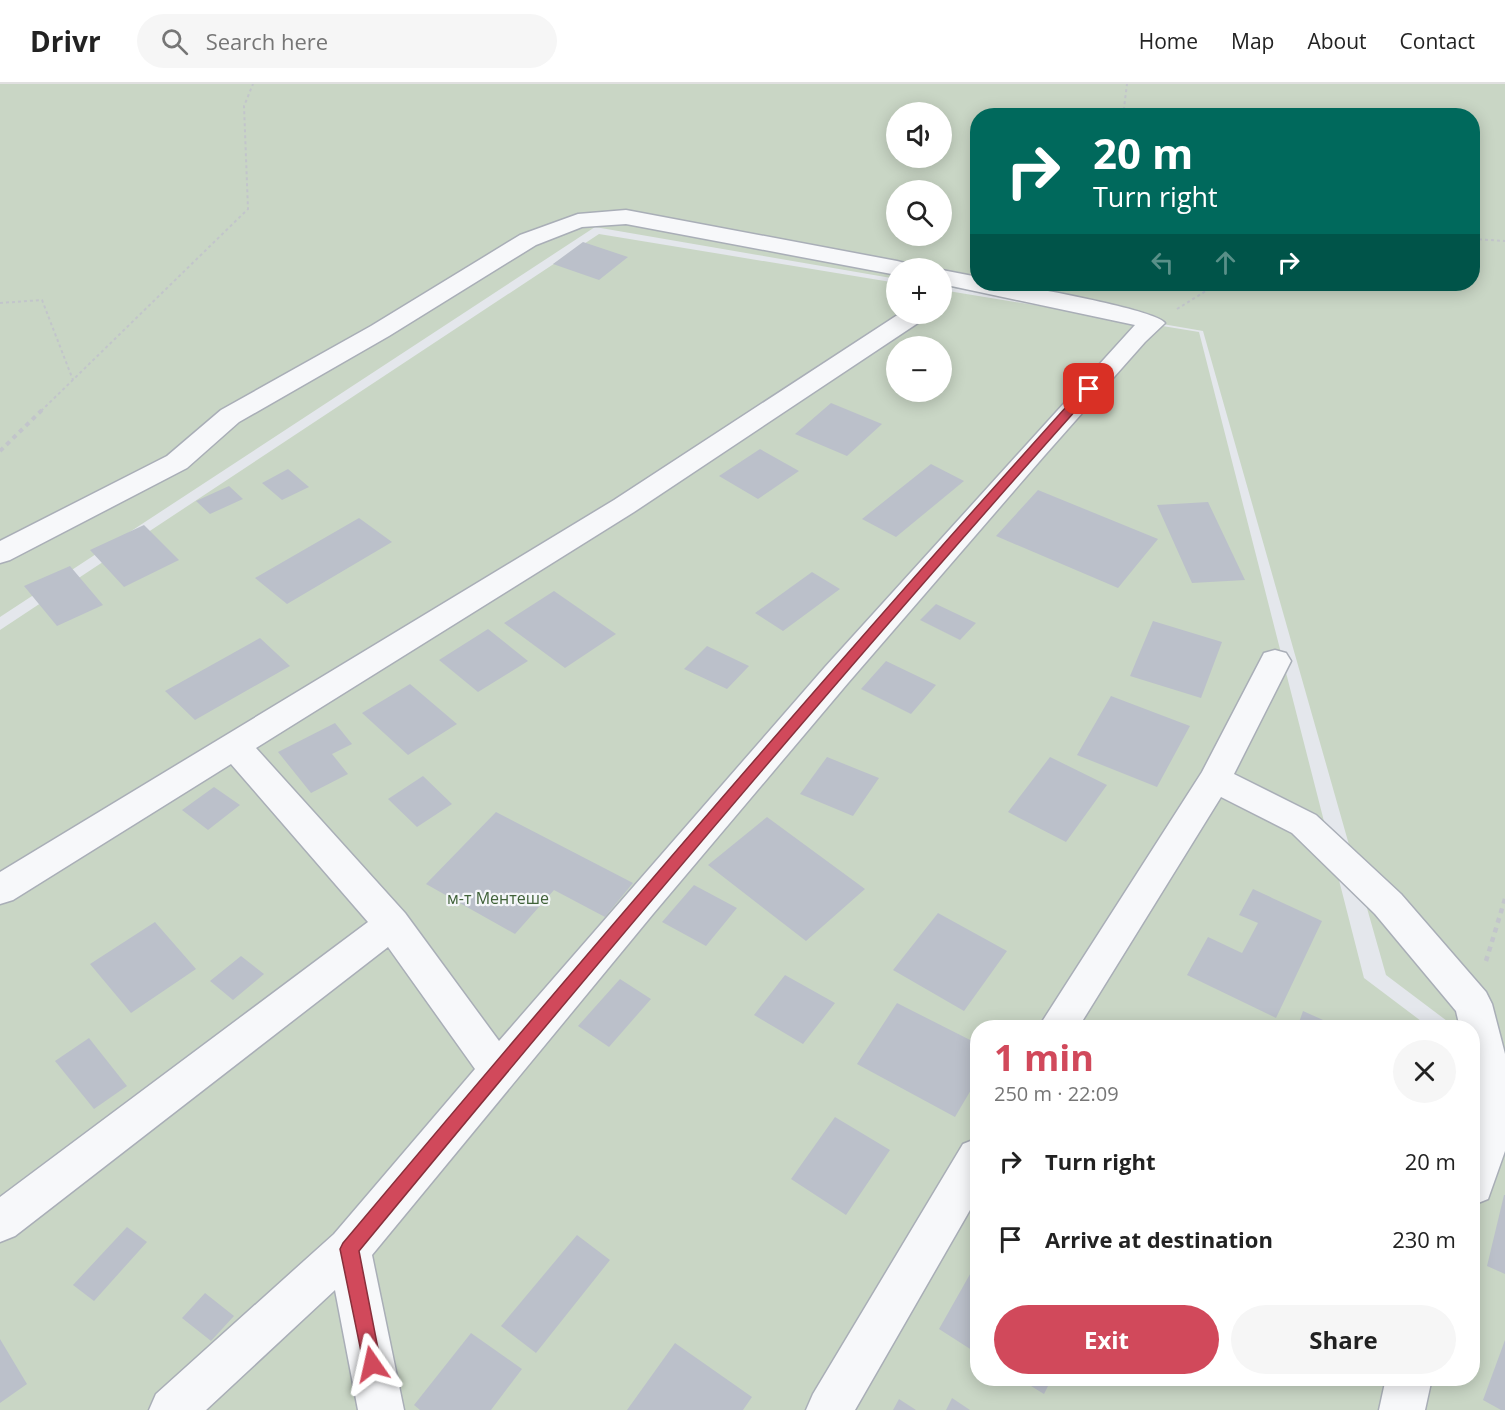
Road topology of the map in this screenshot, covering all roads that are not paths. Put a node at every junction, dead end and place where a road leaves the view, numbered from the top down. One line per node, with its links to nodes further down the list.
1 (886, 266): 8 (street)
2 (952, 279): 3 (street)
3 (970, 282)
4 (970, 283): 6 (street)
5 (1013, 291): 17 (street)
6 (952, 292)
7 (900, 324): 10 (street)
8 (0, 553)
9 (1275, 662): 11 (street)
10 (235, 746): 12 (street); 13 (street)
11 (1215, 779): 14 (street); 15 (street)
12 (0, 890)
13 (392, 924): 17 (street); 20 (street)
14 (1062, 1020)
15 (1477, 1020)
16 (1480, 1032): 18 (street)
17 (498, 1070): 21 (street)
18 (1480, 1164)
19 (970, 1171): 25 (street)
20 (0, 1222)
21 (349, 1249): 23 (street); 24 (street)
22 (1407, 1386): 26 (street)
23 (172, 1410)
24 (381, 1410)
25 (829, 1410)
26 (1402, 1410)

